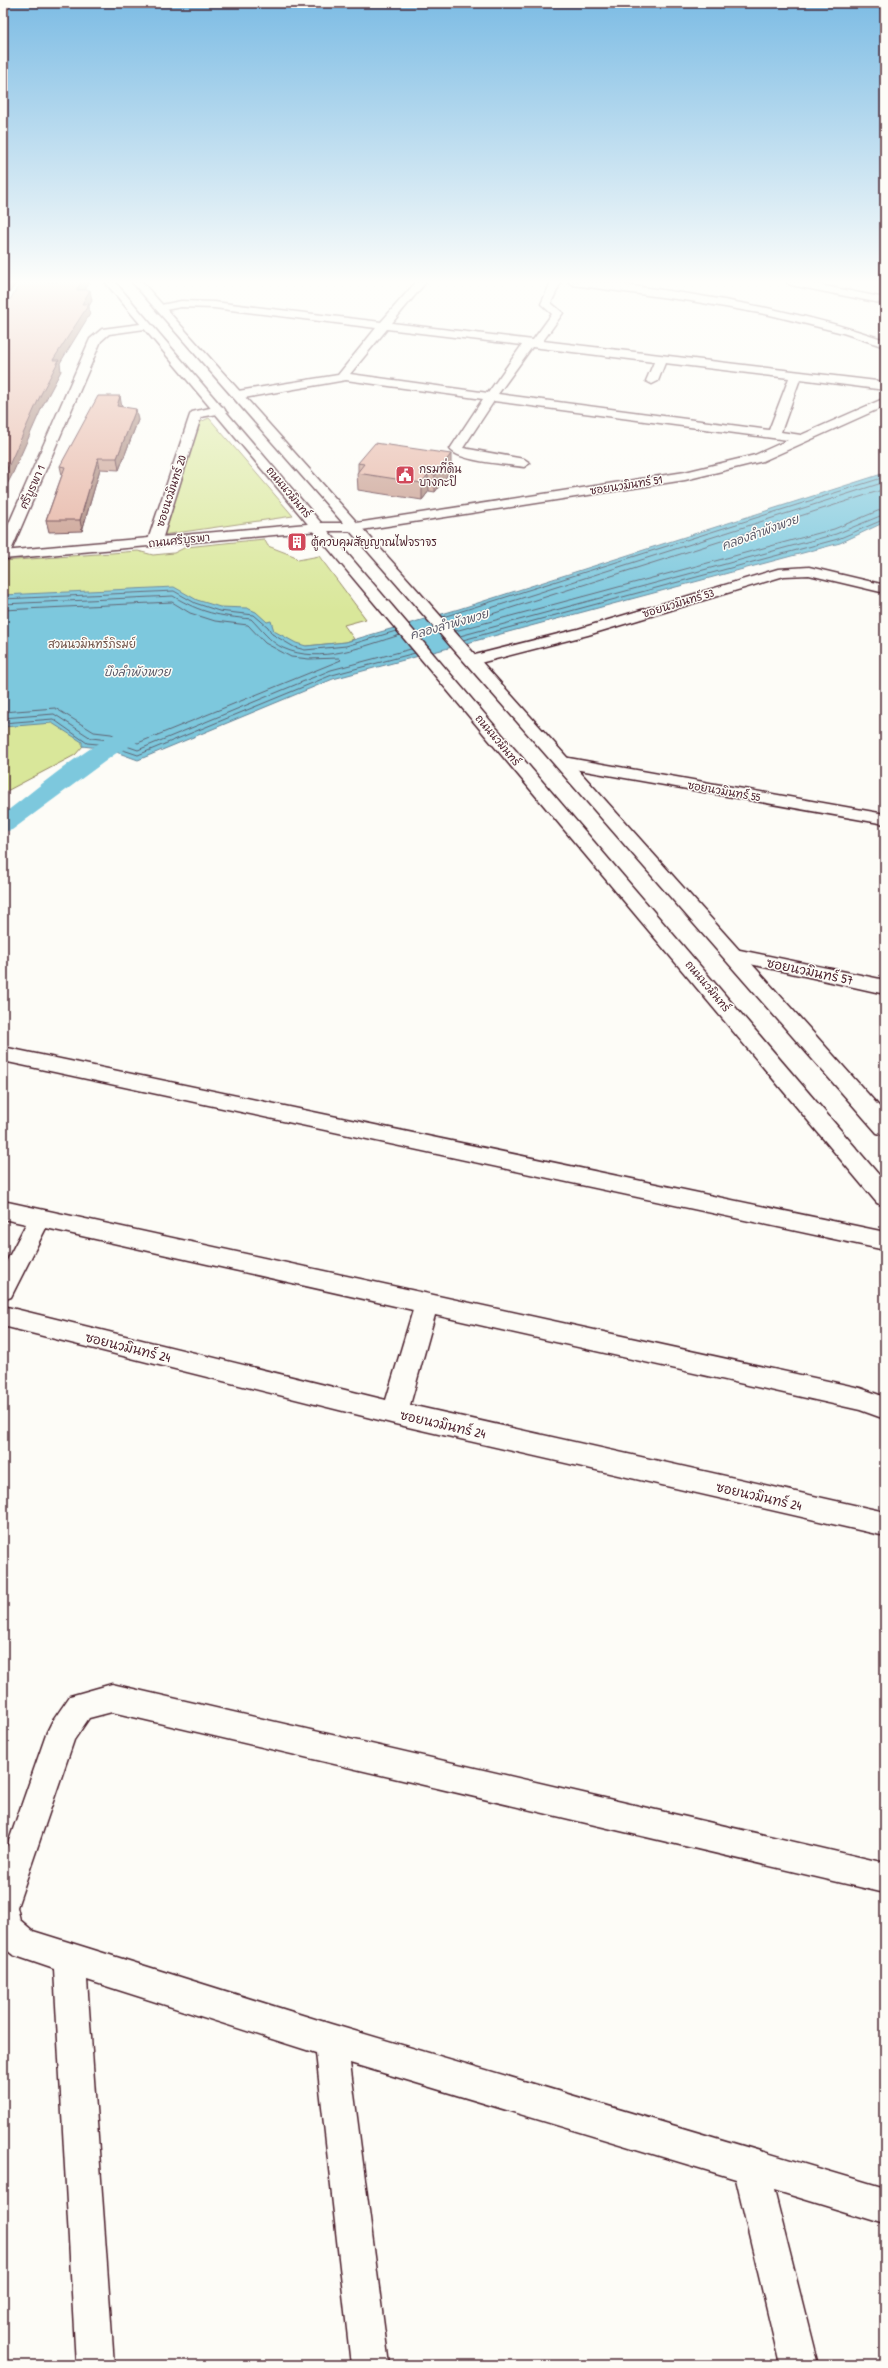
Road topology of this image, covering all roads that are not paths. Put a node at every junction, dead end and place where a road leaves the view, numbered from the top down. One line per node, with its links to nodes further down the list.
1 (73, 393): 18 (street, ศรีบูรพา 1)
2 (204, 393): 11 (street, ถนนนวมินทร์)
3 (236, 393): 8 (street, ถนนนวมินทร์)
4 (253, 393): 8 (street)
5 (458, 393): 9 (street)
6 (493, 393): 9 (street)
7 (789, 393): 12 (street)
8 (238, 395): 16 (street, ถนนนวมินทร์)
9 (490, 397): 12 (street); 14 (street)
10 (885, 402): 13 (street, ซอยนวมินทร์ 51)
11 (219, 410): 15 (street, ถนนนวมินทร์); 17 (street, ซอยนวมินทร์ 20)
12 (774, 434): 13 (street)
13 (805, 439): 16 (street, ซอยนวมินทร์ 51)
14 (524, 463)
15 (318, 527): 16 (street, ถนนศรีบูรพา); 17 (street, ถนนศรีบูรพา); 29 (street, ถนนนวมินทร์)
16 (355, 527): 22 (street, ถนนนวมินทร์)
17 (154, 543): 18 (street, ถนนศรีบูรพา)
18 (3, 554)
19 (775, 574): 20 (street, ซอยนวมินทร์ 53); 21 (street); 22 (street, ซอยนวมินทร์ 53)
20 (885, 588)
21 (885, 601)
22 (467, 654): 23 (street, ถนนนวมินทร์)
23 (562, 762): 24 (street, ซอยนวมินทร์ 55); 25 (street, ถนนนวมินทร์)
24 (885, 819)
25 (734, 955): 26 (street, ซอยนวมินทร์ 57); 28 (street, ถนนนวมินทร์)
26 (885, 987)
27 (3, 1054): 32 (street)
28 (885, 1127)
29 (885, 1197)
30 (3, 1210): 31 (street)
31 (40, 1218): 33 (street); 34 (street)
32 (885, 1241)
33 (3, 1290)
34 (427, 1303): 36 (street); 37 (street)
35 (3, 1316): 37 (street, ซอยนวมินทร์ 24)
36 (885, 1408)
37 (395, 1413): 38 (street, ซอยนวมินทร์ 24)
38 (885, 1524)
39 (885, 1878): 40 (street)
40 (3, 1902)
41 (3, 1912): 42 (street)
42 (69, 1958): 43 (street); 46 (street)
43 (330, 2041): 44 (street); 47 (street)
44 (751, 2168): 45 (street); 48 (street)
45 (885, 2206)
46 (96, 2365)
47 (370, 2365)
48 (799, 2365)

